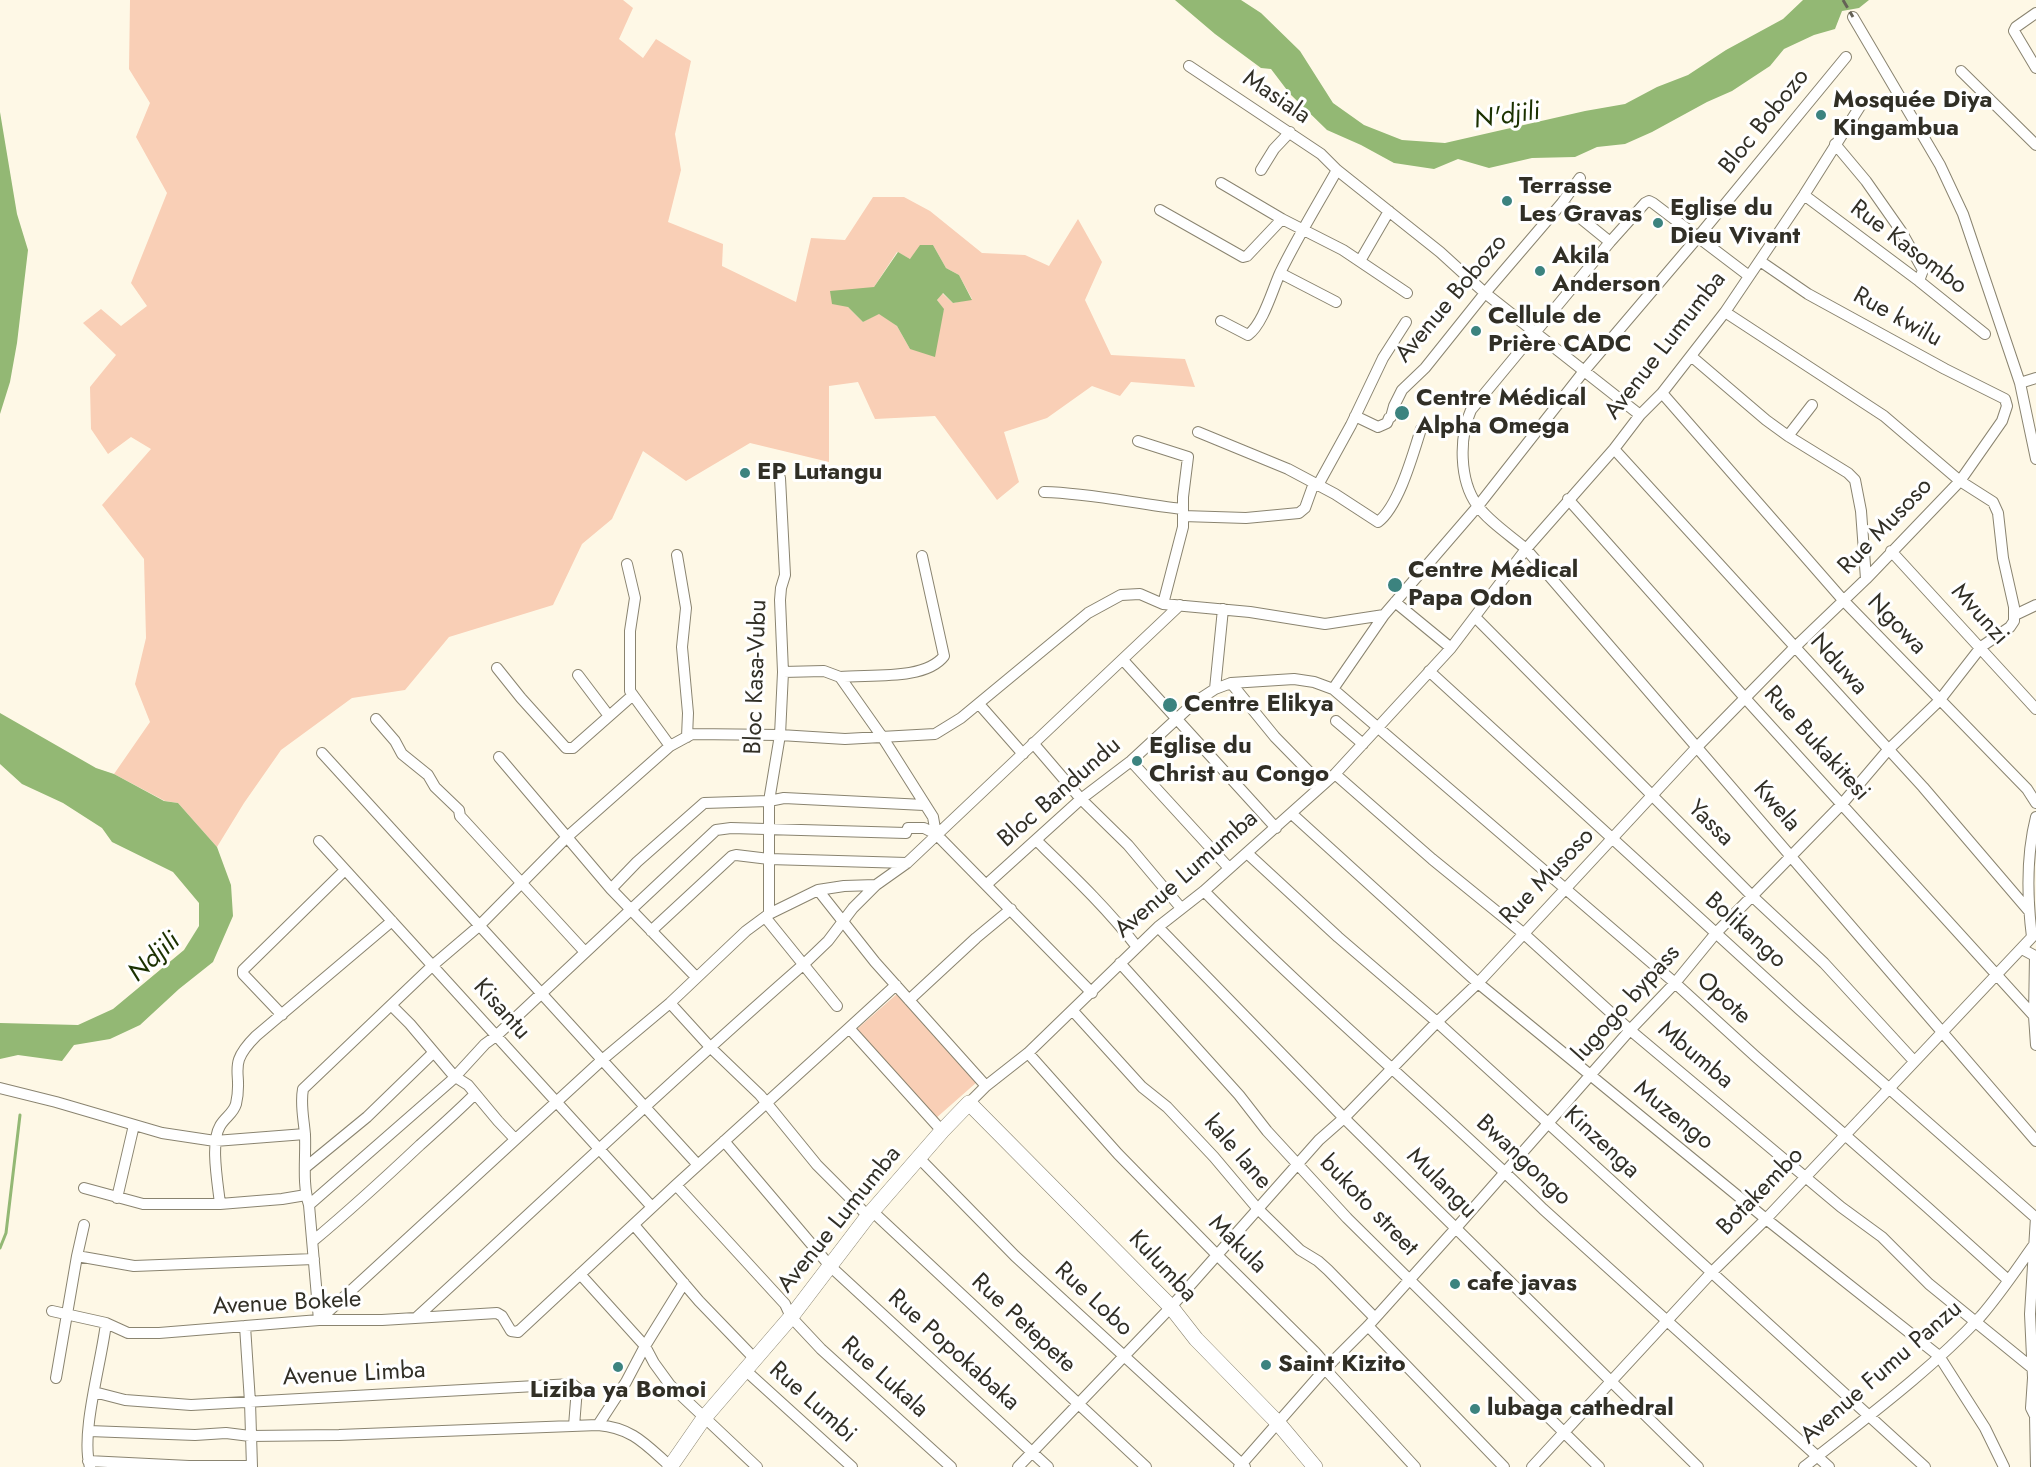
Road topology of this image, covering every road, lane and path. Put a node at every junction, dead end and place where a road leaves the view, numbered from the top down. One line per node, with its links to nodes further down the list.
1 (2036, 13): 5 (street)
2 (1853, 17): 39 (street)
3 (1845, 57): 21 (street, Bloc Bobozo)
4 (1189, 66): 8 (street, Masiala)
5 (2036, 68)
6 (1961, 71): 10 (street)
7 (1864, 100): 9 (street, Avenue Lumumba)
8 (1290, 132): 11 (street); 12 (street, Masiala)
9 (1835, 144): 15 (street, Avenue Lumumba); 27 (street)
10 (2036, 145)
11 (1261, 170)
12 (1337, 170): 18 (street, Masiala); 20 (street)
13 (1580, 178): 16 (street, Avenue Bobozo)
14 (1221, 183): 19 (street)
15 (1804, 195): 24 (street, Avenue Lumumba); 27 (street, Rue Kasombo)
16 (1562, 203): 22 (street); 29 (street, Avenue Bobozo)
17 (1160, 210): 19 (street)
18 (1389, 211): 23 (street); 29 (street, Masiala)
19 (1282, 219): 20 (street)
20 (1304, 229): 23 (street); 25 (street)
21 (1698, 237): 22 (street); 26 (street); 37 (street, Bloc Bobozo)
22 (1610, 242): 34 (street)
23 (1360, 261): 28 (street)
24 (1760, 261): 26 (street, Avenue Lumumba); 42 (street, Rue kwilu)
25 (1281, 273): 30 (street); 32 (street)
26 (1749, 276): 31 (street, Avenue Lumumba)
27 (1919, 281): 35 (street, Rue Kasombo)
28 (1407, 293)
29 (1485, 293): 34 (street, Masiala); 44 (street, Avenue Bobozo)
30 (1336, 302)
31 (1725, 312): 36 (street, Avenue Lumumba); 52 (street)
32 (1221, 321)
33 (1406, 322): 44 (street)
34 (1536, 333): 37 (street, Masiala); 56 (street)
35 (1985, 334)
36 (1691, 356): 40 (street, Avenue Lumumba); 47 (street)
37 (1584, 371): 43 (street, Masiala); 56 (street, Bloc Bobozo)
38 (2036, 378): 39 (street)
39 (2020, 383): 50 (street)
40 (1662, 393): 43 (street, Avenue Lumumba); 64 (street, Ngowa)
41 (1812, 405): 47 (street)
42 (2005, 413): 52 (street, Rue Musoso)
43 (1640, 415): 49 (street, Avenue Lumumba)
44 (1355, 416): 53 (street)
45 (1421, 429): 53 (street)
46 (1198, 432): 53 (street)
47 (1788, 436): 63 (street)
48 (1138, 441): 57 (street)
49 (1614, 449): 55 (street, Avenue Lumumba); 75 (street, Nduwa)
50 (2036, 459)
51 (780, 478): 79 (street, Bloc Kasa-Vubu)
52 (1960, 481): 59 (street, Rue Musoso); 72 (street)
53 (1316, 484): 57 (street)
54 (1044, 492): 57 (street)
55 (1568, 499): 58 (street, Avenue Lumumba); 86 (street, Rue Bukakitesi)
56 (1478, 506): 58 (street, Kwela); 65 (street, Bloc Bobozo)
57 (1183, 513): 66 (street)
58 (1526, 549): 71 (street, Avenue Lumumba); 101 (street, Kwela)
59 (1891, 551): 63 (street, Rue Musoso); 73 (street, Mvunzi)
60 (677, 555): 96 (street)
61 (922, 556): 81 (street)
62 (627, 564): 85 (street)
63 (1866, 579): 64 (street, Rue Musoso)
64 (1843, 600): 75 (street, Rue Musoso); 87 (street, Ngowa)
65 (1395, 603): 70 (street, Bloc Bobozo); 74 (street)
66 (1163, 604): 67 (street); 88 (street)
67 (1180, 605): 69 (street); 76 (street)
68 (2036, 605): 72 (street, lugogo bypass)
69 (1223, 609): 70 (street); 83 (street)
70 (1384, 615): 84 (street, Bloc Bobozo)
71 (1475, 617): 74 (street, Avenue Lumumba); 109 (street, Yassa)
72 (2014, 618): 73 (street, lugogo bypass)
73 (1981, 647): 87 (street, lugogo bypass); 89 (street, Mvunzi)
74 (1451, 648): 78 (street, Avenue Lumumba)
75 (1794, 648): 86 (street, Rue Musoso); 102 (street, Nduwa)
76 (1123, 660): 92 (street); 98 (street)
77 (497, 668): 90 (street)
78 (1429, 671): 94 (street, Avenue Lumumba); 121 (street, Bolikango)
79 (783, 672): 81 (street); 95 (street, Bloc Kasa-Vubu)
80 (578, 675): 90 (street)
81 (840, 677): 97 (street)
82 (1231, 683): 83 (street, Bloc Bandundu); 84 (street, Bloc Bandundu); 108 (street)
83 (1215, 688): 92 (street, Bloc Bandundu)
84 (1333, 689): 94 (street, Bloc Bandundu)
85 (633, 695): 90 (street); 100 (street)
86 (1745, 698): 101 (street, Rue Musoso); 113 (street, Rue Bukakitesi)
87 (1939, 701): 102 (street, lugogo bypass); 112 (street, Ngowa)
88 (979, 704): 97 (street); 104 (street)
89 (2036, 709)
90 (609, 716)
91 (376, 719): 130 (street)
92 (1176, 719): 106 (street, Bloc Bandundu); 117 (street)
93 (1336, 720): 99 (street)
94 (1378, 728): 99 (street, Avenue Lumumba); 134 (street, Opote)
95 (780, 735): 96 (street); 97 (street); 111 (street, Bloc Kasa-Vubu)
96 (687, 737): 100 (street)
97 (883, 738): 114 (street)
98 (1033, 743): 104 (street); 110 (street)
99 (1363, 744): 107 (street, Avenue Lumumba)
100 (670, 746): 120 (street)
101 (1697, 747): 109 (street, Rue Musoso); 125 (street, Kwela)
102 (1888, 750): 113 (street, lugogo bypass); 141 (street, Nduwa)
103 (322, 753): 145 (street)
104 (1023, 754): 119 (street)
105 (499, 757): 120 (street)
106 (1131, 761): 110 (street, Bloc Bandundu); 128 (street)
107 (1335, 774): 108 (street, Avenue Lumumba); 148 (street, Mbumba)
108 (1322, 785): 115 (street, Avenue Lumumba)
109 (1652, 796): 121 (street, Rue Musoso); 137 (street, Yassa)
110 (1081, 799): 123 (street, Bloc Bandundu); 138 (street)
111 (769, 801): 114 (street); 118 (street, Bloc Kasa-Vubu); 133 (street)
112 (2035, 801)
113 (1842, 804): 125 (street, lugogo bypass); 156 (street, Rue Bukakitesi)
114 (924, 805): 119 (street)
115 (1292, 814): 117 (street, Avenue Lumumba); 158 (street, Muzengo)
116 (2036, 817): 141 (street)
117 (1276, 828): 124 (street, Avenue Lumumba)
118 (769, 829): 119 (street); 126 (street, Bloc Kasa-Vubu); 139 (street)
119 (936, 834): 127 (street); 131 (street)
120 (566, 838): 130 (street); 133 (street)
121 (1613, 839): 134 (street, Rue Musoso); 149 (street, Bolikango)
122 (319, 841): 129 (street, Kisantu)
123 (1037, 841): 131 (street, Bloc Bandundu); 150 (street)
124 (1247, 853): 128 (street, Avenue Lumumba); 170 (street, Kinzenga)
125 (1790, 855): 137 (street, lugogo bypass); 173 (street, Kwela)
126 (769, 859): 127 (street); 142 (street, Bloc Kasa-Vubu); 147 (street)
127 (907, 863): 132 (street)
128 (1229, 868): 136 (street, Avenue Lumumba)
129 (345, 870): 144 (street, Kisantu); 168 (street)
130 (521, 882): 145 (street); 152 (street)
131 (987, 884): 140 (street)
132 (876, 885): 135 (street); 143 (street)
133 (611, 889): 139 (street)
134 (1566, 889): 148 (street, Rue Musoso); 159 (street, Opote)
135 (818, 890): 142 (street); 143 (street)
136 (1204, 891): 138 (street, Avenue Lumumba); 181 (street, Bwangongo)
137 (1752, 896): 149 (street, lugogo bypass); 180 (street, Yassa)
138 (1181, 908): 146 (street, Avenue Lumumba)
139 (630, 909): 147 (street); 152 (street)
140 (1011, 909): 161 (street); 163 (street)
141 (2029, 911): 151 (street)
142 (767, 916): 154 (street); 157 (street)
143 (843, 920): 154 (street); 160 (street)
144 (392, 921): 155 (street, Kisantu); 168 (street)
145 (479, 926): 155 (street); 162 (street)
146 (1158, 927): 150 (street, Avenue Lumumba); 192 (street, Mulangu)
147 (651, 931): 157 (street)
148 (1523, 933): 158 (street, Rue Musoso); 172 (street, Mbumba)
149 (1716, 933): 159 (street, lugogo bypass); 186 (street, Bolikango)
150 (1137, 946): 153 (street, Avenue Lumumba)
151 (2022, 949): 156 (street, Botakembo); 169 (street)
152 (585, 952): 162 (street)
153 (1120, 963): 161 (street, Avenue Lumumba); 204 (street, bukoto street)
154 (804, 964): 166 (street); 176 (street)
155 (432, 966): 165 (street); 174 (street, Kisantu)
156 (1998, 975): 169 (street, Rue Bukakitesi); 173 (street, Botakembo)
157 (696, 977): 164 (street)
158 (1478, 983): 170 (street, Rue Musoso); 182 (street, Muzengo)
159 (1675, 983): 172 (street, lugogo bypass); 197 (street, Opote)
160 (896, 985): 163 (street); 171 (street)
161 (1092, 993): 167 (street, Avenue Lumumba)
162 (541, 994): 174 (street); 179 (street)
163 (909, 1000): 184 (street)
164 (670, 1003): 176 (street, Rue Petepete); 179 (street)
165 (392, 1006): 177 (street); 196 (street)
166 (837, 1006)
167 (1073, 1011): 178 (street, Avenue Lumumba); 215 (street, kale lane)
168 (282, 1016): 200 (street)
169 (2034, 1016): 175 (street)
170 (1437, 1022): 181 (street, Rue Musoso); 193 (street, Kinzenga)
171 (849, 1028): 189 (street); 195 (street)
172 (1630, 1030): 182 (street, lugogo bypass); 208 (street, Mbumba)
173 (1943, 1033): 180 (street, Botakembo); 201 (street, Kwela)
174 (496, 1036): 183 (street); 188 (street, Kisantu)
175 (2036, 1045)
176 (711, 1048): 189 (street, Rue Petepete); 191 (street)
177 (433, 1053): 183 (street); 206 (street)
178 (1028, 1053): 184 (street, Avenue Lumumba); 224 (street, Makula)
179 (602, 1060): 188 (street); 191 (street)
180 (1914, 1061): 186 (street, Botakembo)
181 (1391, 1067): 192 (street, Rue Musoso); 207 (street, Bwangongo)
182 (1591, 1075): 193 (street, lugogo bypass); 218 (street, Muzengo)
183 (454, 1076): 187 (street); 212 (street)
184 (986, 1086): 190 (street, Avenue Lumumba)
185 (0, 1088): 194 (street)
186 (1890, 1088): 197 (street, Botakembo); 217 (street, Bolikango)
187 (474, 1094): 198 (street); 222 (street)
188 (556, 1102): 198 (street); 202 (street, Kisantu)
189 (766, 1102): 199 (street); 216 (street, Rue Petepete)
190 (969, 1103): 195 (street, Avenue Lumumba); 233 (street, Kulumba)
191 (644, 1107): 202 (street); 205 (street)
192 (1344, 1118): 204 (street, Rue Musoso); 221 (street, Mulangu)
193 (1549, 1124): 207 (street, lugogo bypass); 228 (street, Kinzenga)
194 (134, 1125): 200 (street); 211 (street)
195 (942, 1131): 203 (street, Avenue Lumumba)
196 (305, 1134): 200 (street); 206 (street)
197 (1844, 1135): 208 (street, Botakembo); 231 (street, Opote)
198 (515, 1139): 238 (street)
199 (724, 1141): 205 (street); 227 (street, Rue Popokabaka)
200 (216, 1142): 213 (street)
201 (2036, 1142)
202 (600, 1150): 214 (street, Kisantu); 237 (street)
203 (919, 1158): 216 (street, Avenue Lumumba); 245 (street, Rue Lobo)
204 (1297, 1164): 215 (street, Rue Musoso); 230 (street, bukoto street)
205 (698, 1166): 209 (street)
206 (306, 1167): 212 (street)
207 (1505, 1171): 221 (street, lugogo bypass); 239 (street, Bwangongo)
208 (1806, 1177): 218 (street, Botakembo); 240 (street, Mbumba)
209 (675, 1185): 214 (street); 236 (street, Rue Lukala)
210 (84, 1188): 211 (street)
211 (117, 1198): 213 (street)
212 (308, 1200): 213 (street); 222 (street)
213 (220, 1204)
214 (652, 1207): 220 (street)
215 (1257, 1208): 224 (street, Rue Musoso); 241 (street, kale lane)
216 (870, 1214): 227 (street, Avenue Lumumba); 254 (street, Rue Petepete)
217 (2036, 1217): 223 (street)
218 (1766, 1220): 228 (street, Botakembo); 246 (street, Muzengo)
219 (84, 1225): 225 (street)
220 (634, 1225): 229 (street); 232 (street, Rue Lumbi)
221 (1456, 1228): 230 (street, lugogo bypass); 251 (street, Mulangu)
222 (312, 1241): 226 (street)
223 (2036, 1242): 231 (street, Avenue Fumu Panzu); 248 (street)
224 (1216, 1254): 233 (street, Rue Musoso); 249 (street, Makula)
225 (77, 1256): 226 (street); 235 (street)
226 (314, 1258): 238 (street)
227 (830, 1266): 236 (street, Avenue Lumumba); 263 (street, Rue Popokabaka)
228 (1712, 1272): 239 (street, Botakembo); 255 (street, Kinzenga)
229 (580, 1274): 237 (street, Avenue Bokele); 244 (street)
230 (1409, 1279): 241 (street, lugogo bypass); 261 (street, bukoto street)
231 (2008, 1280): 240 (street, Avenue Fumu Panzu)
232 (684, 1283): 244 (street); 247 (street, Rue Lumbi)
233 (1171, 1306): 245 (street, Rue Musoso); 257 (street, Kulumba)
234 (52, 1311): 235 (street, Avenue Bokele)
235 (66, 1314): 242 (street, Avenue Bokele); 250 (street)
236 (791, 1317): 247 (street, Avenue Lumumba); 271 (street, Rue Lukala)
237 (416, 1318): 238 (street, Avenue Bokele)
238 (319, 1320): 243 (street, Avenue Bokele)
239 (1668, 1320): 251 (street, Botakembo); 264 (street, Bwangongo)
240 (1976, 1321): 246 (street, Avenue Fumu Panzu); 248 (street, Mbumba)
241 (1371, 1322): 249 (street, lugogo bypass); 277 (street, kale lane)
242 (106, 1323): 243 (street, Avenue Bokele); 252 (street)
243 (244, 1326): 253 (street)
244 (645, 1346): 256 (street); 258 (street)
245 (1123, 1356): 254 (street, Rue Musoso); 267 (street, Rue Lobo)
246 (1939, 1356): 255 (street, Avenue Fumu Panzu); 284 (street, Muzengo)
247 (749, 1364): 256 (street, Avenue Lumumba); 270 (street, Rue Lumbi)
248 (2031, 1367): 285 (street)
249 (1325, 1369): 257 (street, lugogo bypass); 276 (street, Makula)
250 (56, 1378)
251 (1610, 1381): 261 (street, Botakembo); 280 (street, Mulangu)
252 (94, 1392): 253 (street, Avenue Limba); 260 (street)
253 (250, 1402): 259 (street, Avenue Limba); 262 (street)
254 (1077, 1404): 263 (street, Rue Musoso); 274 (street, Rue Petepete)
255 (1870, 1415): 264 (street, Avenue Fumu Panzu); 283 (street, Kinzenga)
256 (704, 1418): 268 (street, Avenue Lumumba); 269 (street)
257 (1278, 1423): 267 (street, lugogo bypass); 275 (street, Kulumba)
258 (598, 1425): 259 (street); 268 (street)
259 (574, 1426): 262 (street)
260 (89, 1431): 262 (street); 265 (street)
261 (1565, 1434): 278 (street, Botakembo); 279 (street, bukoto street)
262 (250, 1436): 266 (street)
263 (1032, 1452): 272 (street, Rue Musoso); 273 (street, Rue Popokabaka)
264 (1818, 1456): 281 (street, Avenue Fumu Panzu); 282 (street, Bwangongo)
265 (89, 1464): 266 (street)
266 (252, 1466)
267 (1242, 1466)
268 (670, 1467)
269 (757, 1467)
270 (852, 1467)
271 (951, 1467)
272 (1018, 1467)
273 (1048, 1467)
274 (1146, 1467)
275 (1315, 1467)
276 (1415, 1467)
277 (1503, 1467)
278 (1533, 1467)
279 (1599, 1467)
280 (1698, 1467)
281 (1804, 1467)
282 (1829, 1467)
283 (1926, 1467)
284 (2004, 1467)
285 (2036, 1467)

